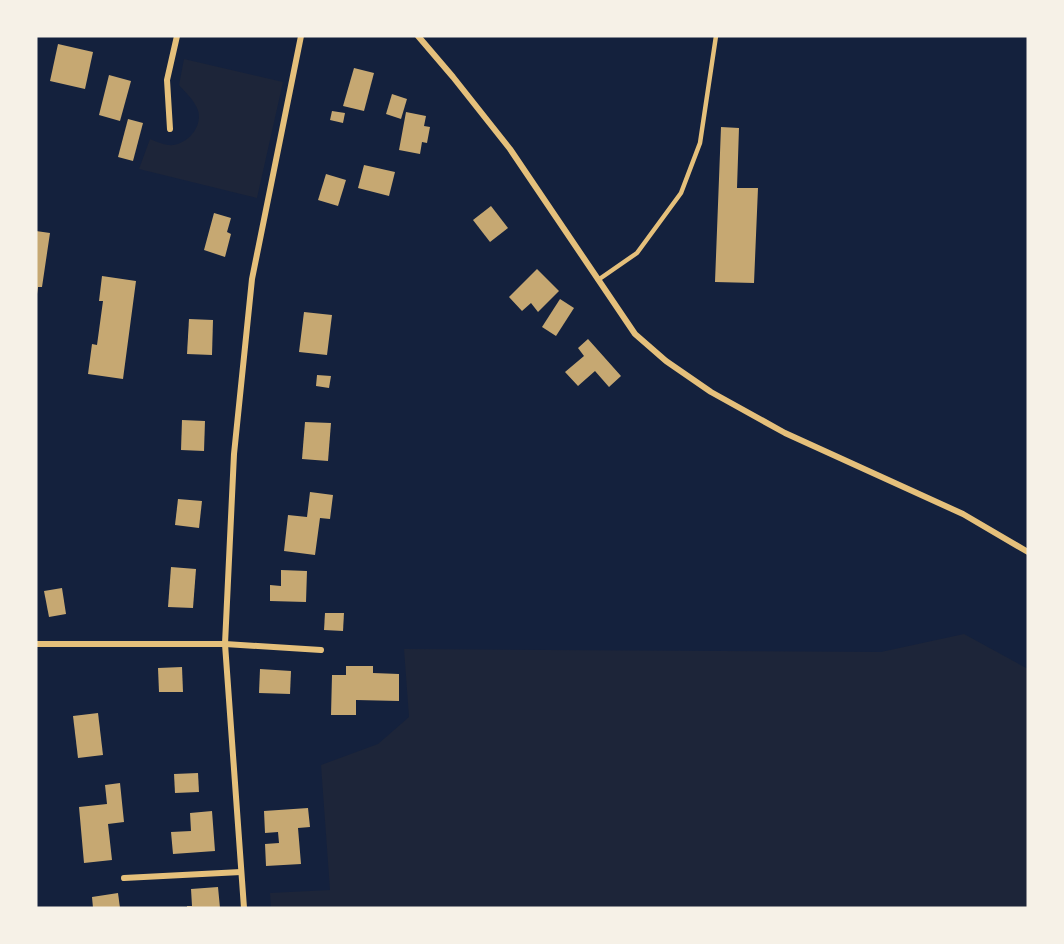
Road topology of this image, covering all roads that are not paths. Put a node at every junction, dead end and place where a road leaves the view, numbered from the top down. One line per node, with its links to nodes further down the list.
1 (177, 36): 5 (street)
2 (301, 36): 9 (street)
3 (417, 36): 6 (street)
4 (716, 36): 6 (lane)
5 (170, 129)
6 (598, 280): 7 (street)
7 (1028, 552)
8 (36, 644): 9 (street)
9 (225, 644): 10 (street); 11 (street)
10 (321, 650)
11 (241, 872): 12 (street); 13 (street)
12 (124, 878)
13 (244, 908)

